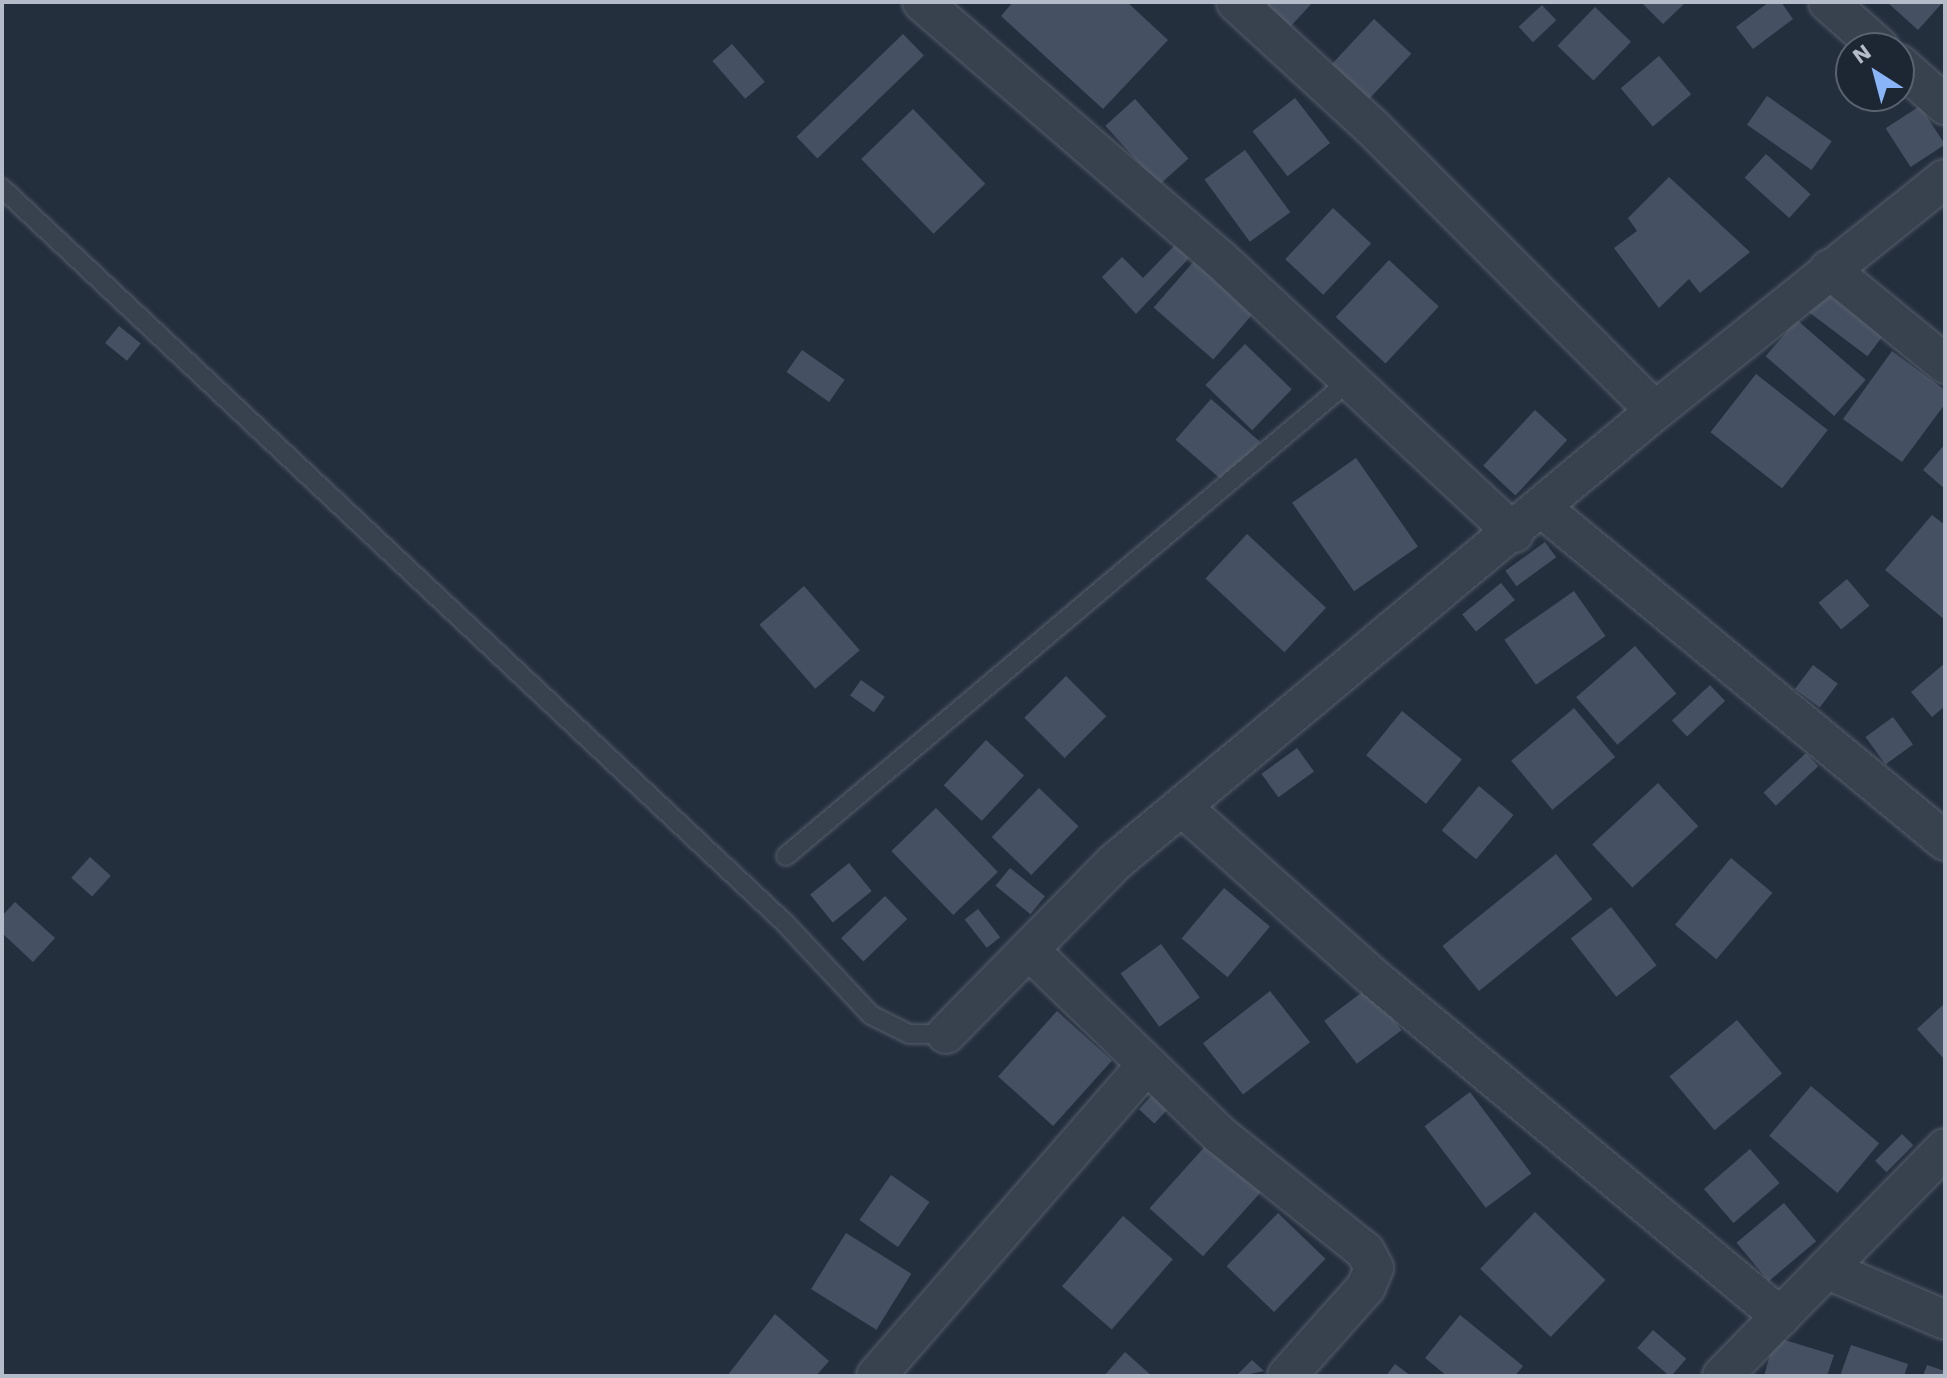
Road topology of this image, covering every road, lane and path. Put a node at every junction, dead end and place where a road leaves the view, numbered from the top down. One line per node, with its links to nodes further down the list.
1 (922, 2): 11 (street)
2 (1236, 2): 12 (street)
3 (1828, 2): 4 (street)
4 (1862, 32)
5 (1915, 78): 6 (street)
6 (1945, 105)
7 (1945, 179): 9 (street)
8 (2, 188): 19 (lane)
9 (1829, 269): 10 (street); 12 (street)
10 (1945, 364)
11 (1350, 380): 14 (street); 17 (lane)
12 (1655, 411): 13 (street)
13 (1543, 509): 14 (street); 16 (street)
14 (1514, 533): 15 (street)
15 (1182, 807): 18 (street); 23 (street)
16 (1945, 841)
17 (786, 856)
18 (1029, 950): 19 (street); 20 (street)
19 (946, 1034)
20 (1147, 1064): 25 (street); 26 (street)
21 (1945, 1148): 22 (street)
22 (1828, 1270): 23 (street); 24 (street)
23 (1781, 1317): 27 (street)
24 (1945, 1320)
25 (876, 1376)
26 (1287, 1376)
27 (1722, 1376)

